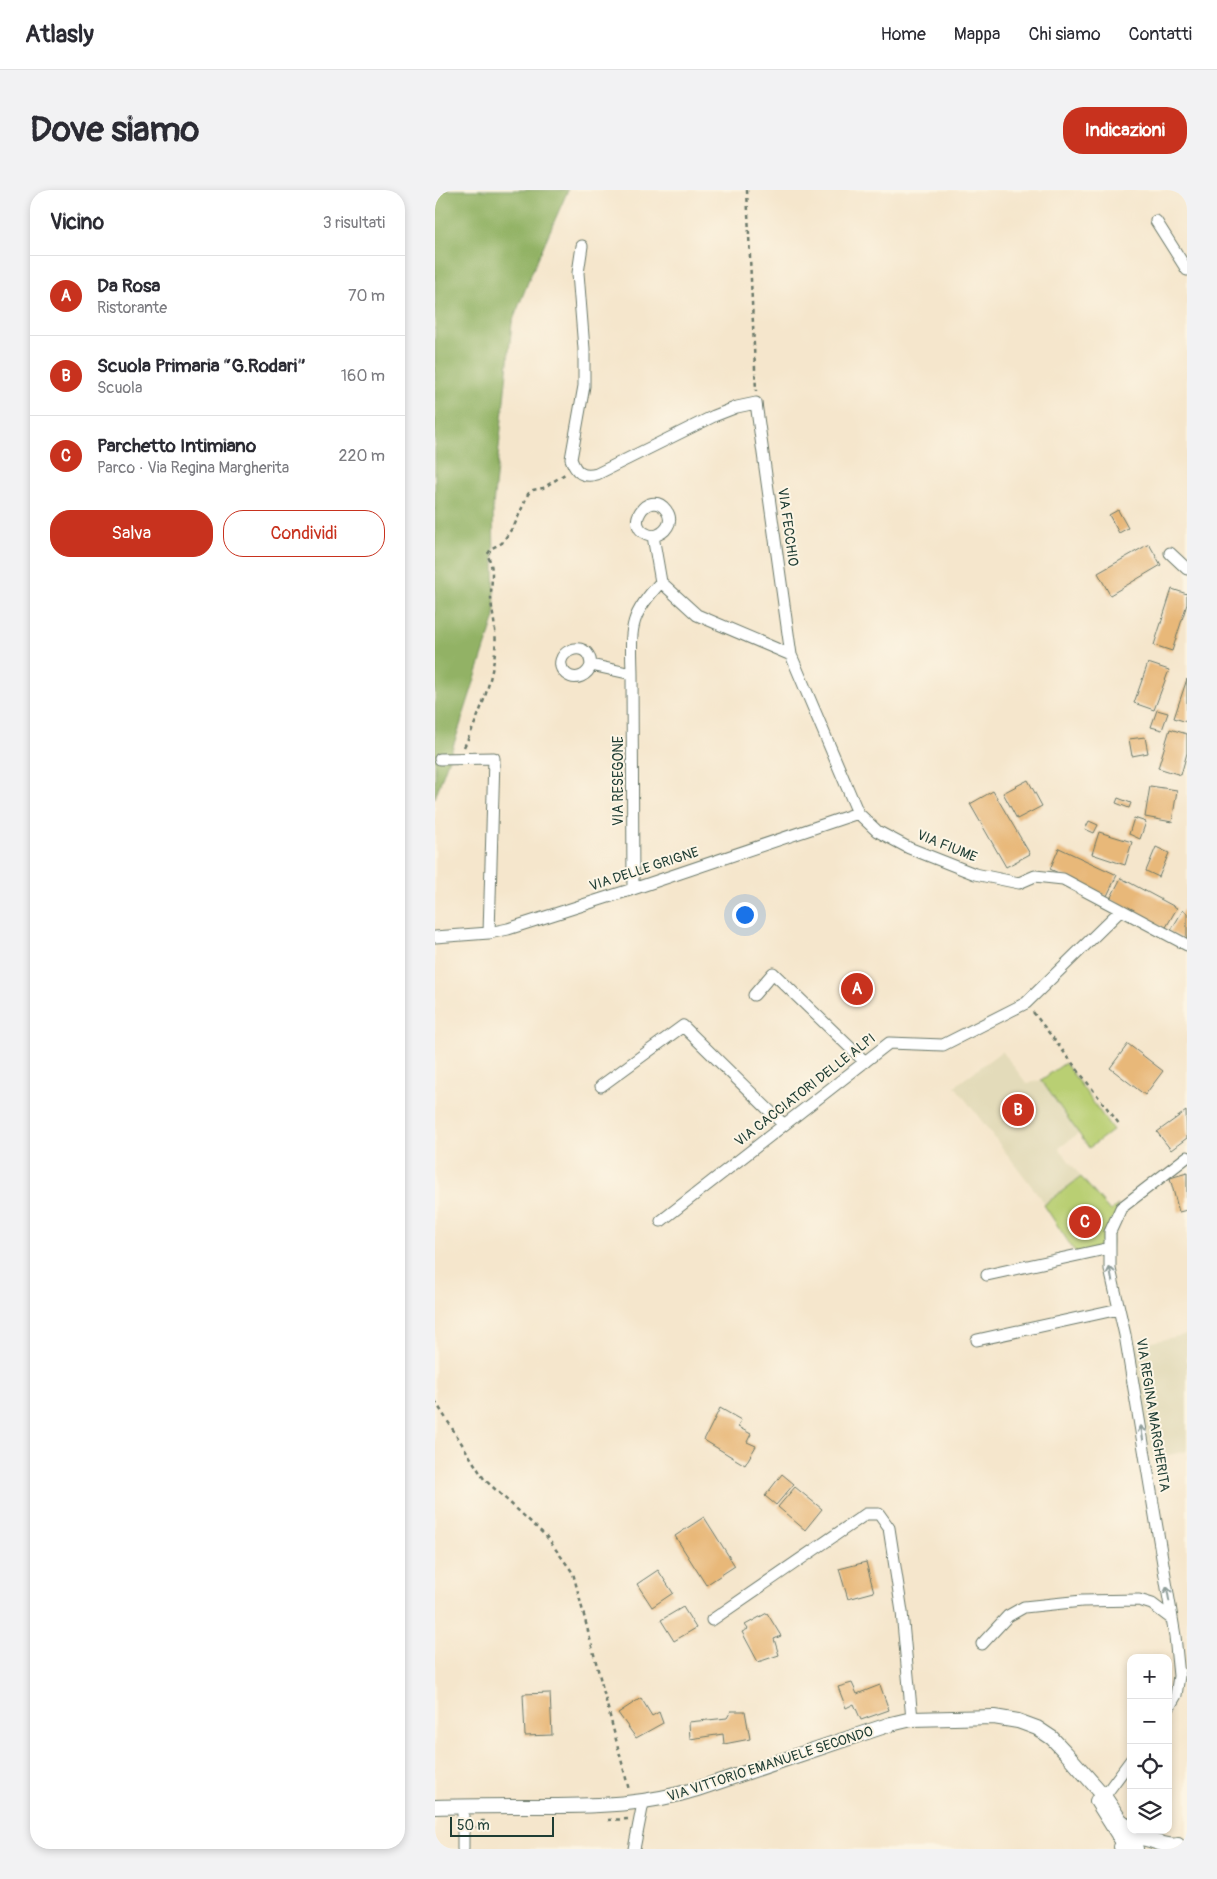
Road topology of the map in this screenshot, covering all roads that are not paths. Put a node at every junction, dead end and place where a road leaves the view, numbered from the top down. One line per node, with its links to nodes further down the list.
1 (1156, 221): 3 (street)
2 (582, 246): 8 (street, VIA FECCHIO)
3 (1187, 270)
4 (653, 536): 7 (street)
5 (1170, 553): 6 (street)
6 (1187, 569)
7 (661, 582): 8 (street); 10 (street, VIA RESEGONE)
8 (791, 655): 12 (street, VIA FIUME)
9 (591, 665): 10 (street)
10 (632, 674): 13 (street, VIA RESEGONE)
11 (440, 759): 15 (street)
12 (858, 813): 13 (street, VIA DELLE GRIGNE); 14 (street, VIA FIUME)
13 (633, 889): 15 (street, VIA DELLE GRIGNE)
14 (1121, 910): 17 (street, VIA FIUME); 19 (street, VIA CACCIATORI DELLE ALPI)
15 (489, 933): 16 (street, VIA DELLE GRIGNE)
16 (435, 937)
17 (1187, 945)
18 (754, 995): 19 (street)
19 (865, 1062): 21 (street, VIA CACCIATORI DELLE ALPI)
20 (601, 1086): 21 (street)
21 (784, 1125): 23 (street, VIA CACCIATORI DELLE ALPI)
22 (1187, 1157): 24 (street, VIA REGINA MARGHERITA)
23 (661, 1221)
24 (1110, 1248): 25 (street); 26 (street, VIA REGINA MARGHERITA, one-way to 24)
25 (987, 1275)
26 (1119, 1308): 27 (street); 28 (street, VIA REGINA MARGHERITA, one-way to 26)
27 (977, 1340)
28 (1172, 1619): 30 (street); 31 (street, VIA REGINA MARGHERITA)
29 (712, 1620): 33 (street)
30 (982, 1644)
31 (1182, 1687): 32 (street, VIA REGINA MARGHERITA)
32 (1172, 1702)
33 (912, 1719): 35 (street, VIA VITTORIO EMANUELE SECONDO); 36 (street, VIA VITTORIO EMANUELE SECONDO)
34 (1127, 1765): 35 (street)
35 (1101, 1800): 39 (street, VIA VITTORIO EMANUELE SECONDO); 43 (street, VIA VITTORIO EMANUELE SECONDO)
36 (638, 1803): 37 (street, VIA VITTORIO EMANUELE SECONDO); 44 (street)
37 (463, 1806): 38 (street, VIA VITTORIO EMANUELE SECONDO); 41 (street)
38 (435, 1807)
39 (1127, 1826)
40 (1143, 1834): 42 (street, VIA VITTORIO EMANUELE SECONDO)
41 (463, 1845)
42 (1183, 1845): 43 (street, VIA VITTORIO EMANUELE SECONDO)
43 (1127, 1847)
44 (634, 1849)

